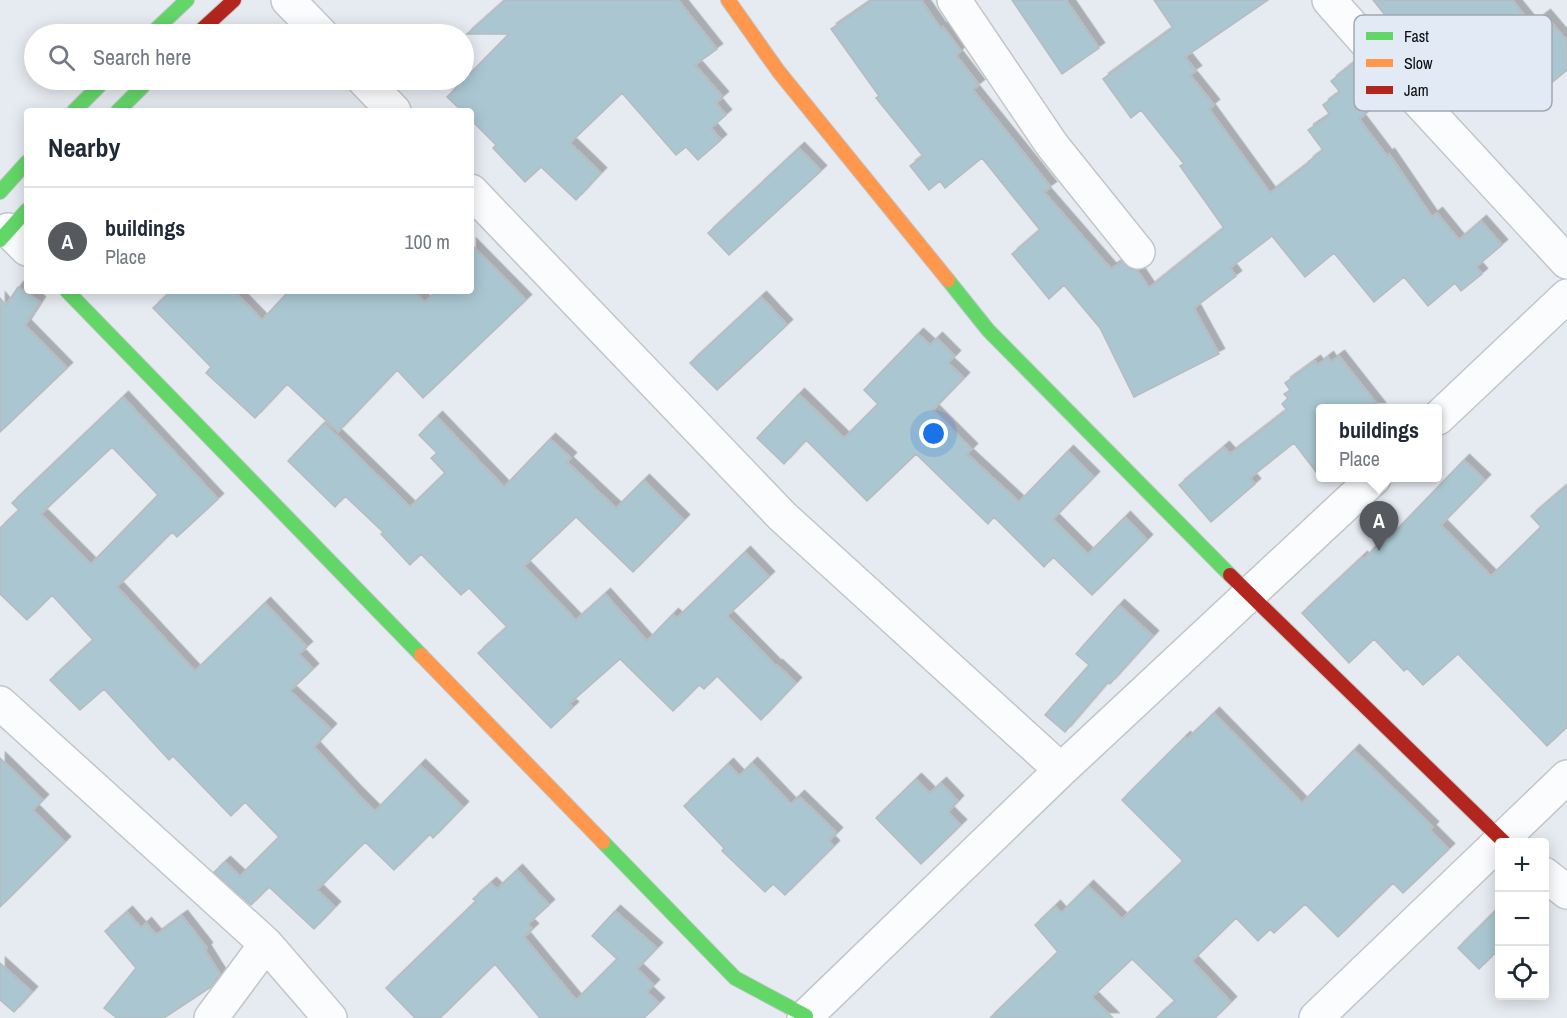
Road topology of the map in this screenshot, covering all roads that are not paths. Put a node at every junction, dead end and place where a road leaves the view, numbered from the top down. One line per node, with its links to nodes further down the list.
1 (187, 0): 7 (street)
2 (234, 0): 8 (street)
3 (288, 0): 9 (street)
4 (728, 0): 27 (street)
5 (954, 0): 21 (street)
6 (1329, 0): 10 (street)
7 (162, 24)
8 (208, 24)
9 (311, 24)
10 (1354, 28)
11 (95, 90): 14 (street)
12 (139, 90): 15 (street)
13 (374, 90): 16 (street)
14 (77, 108)
15 (121, 108)
16 (391, 108)
17 (1428, 111): 22 (street)
18 (24, 165): 19 (street)
19 (0, 192)
20 (474, 194): 29 (street)
21 (1138, 252)
22 (1567, 262)
23 (71, 294): 37 (street)
24 (1567, 296): 25 (street)
25 (1442, 413)
26 (1369, 482): 27 (street)
27 (1251, 595): 29 (street); 31 (street)
28 (0, 703): 36 (street)
29 (1061, 770): 37 (street)
30 (1567, 777): 32 (street)
31 (1499, 838)
32 (1505, 838)
33 (1495, 848): 40 (street)
34 (1549, 877): 35 (street)
35 (1567, 892)
36 (266, 944): 38 (street); 39 (street)
37 (805, 1017)
38 (211, 1018)
39 (330, 1018)
40 (1316, 1018)

